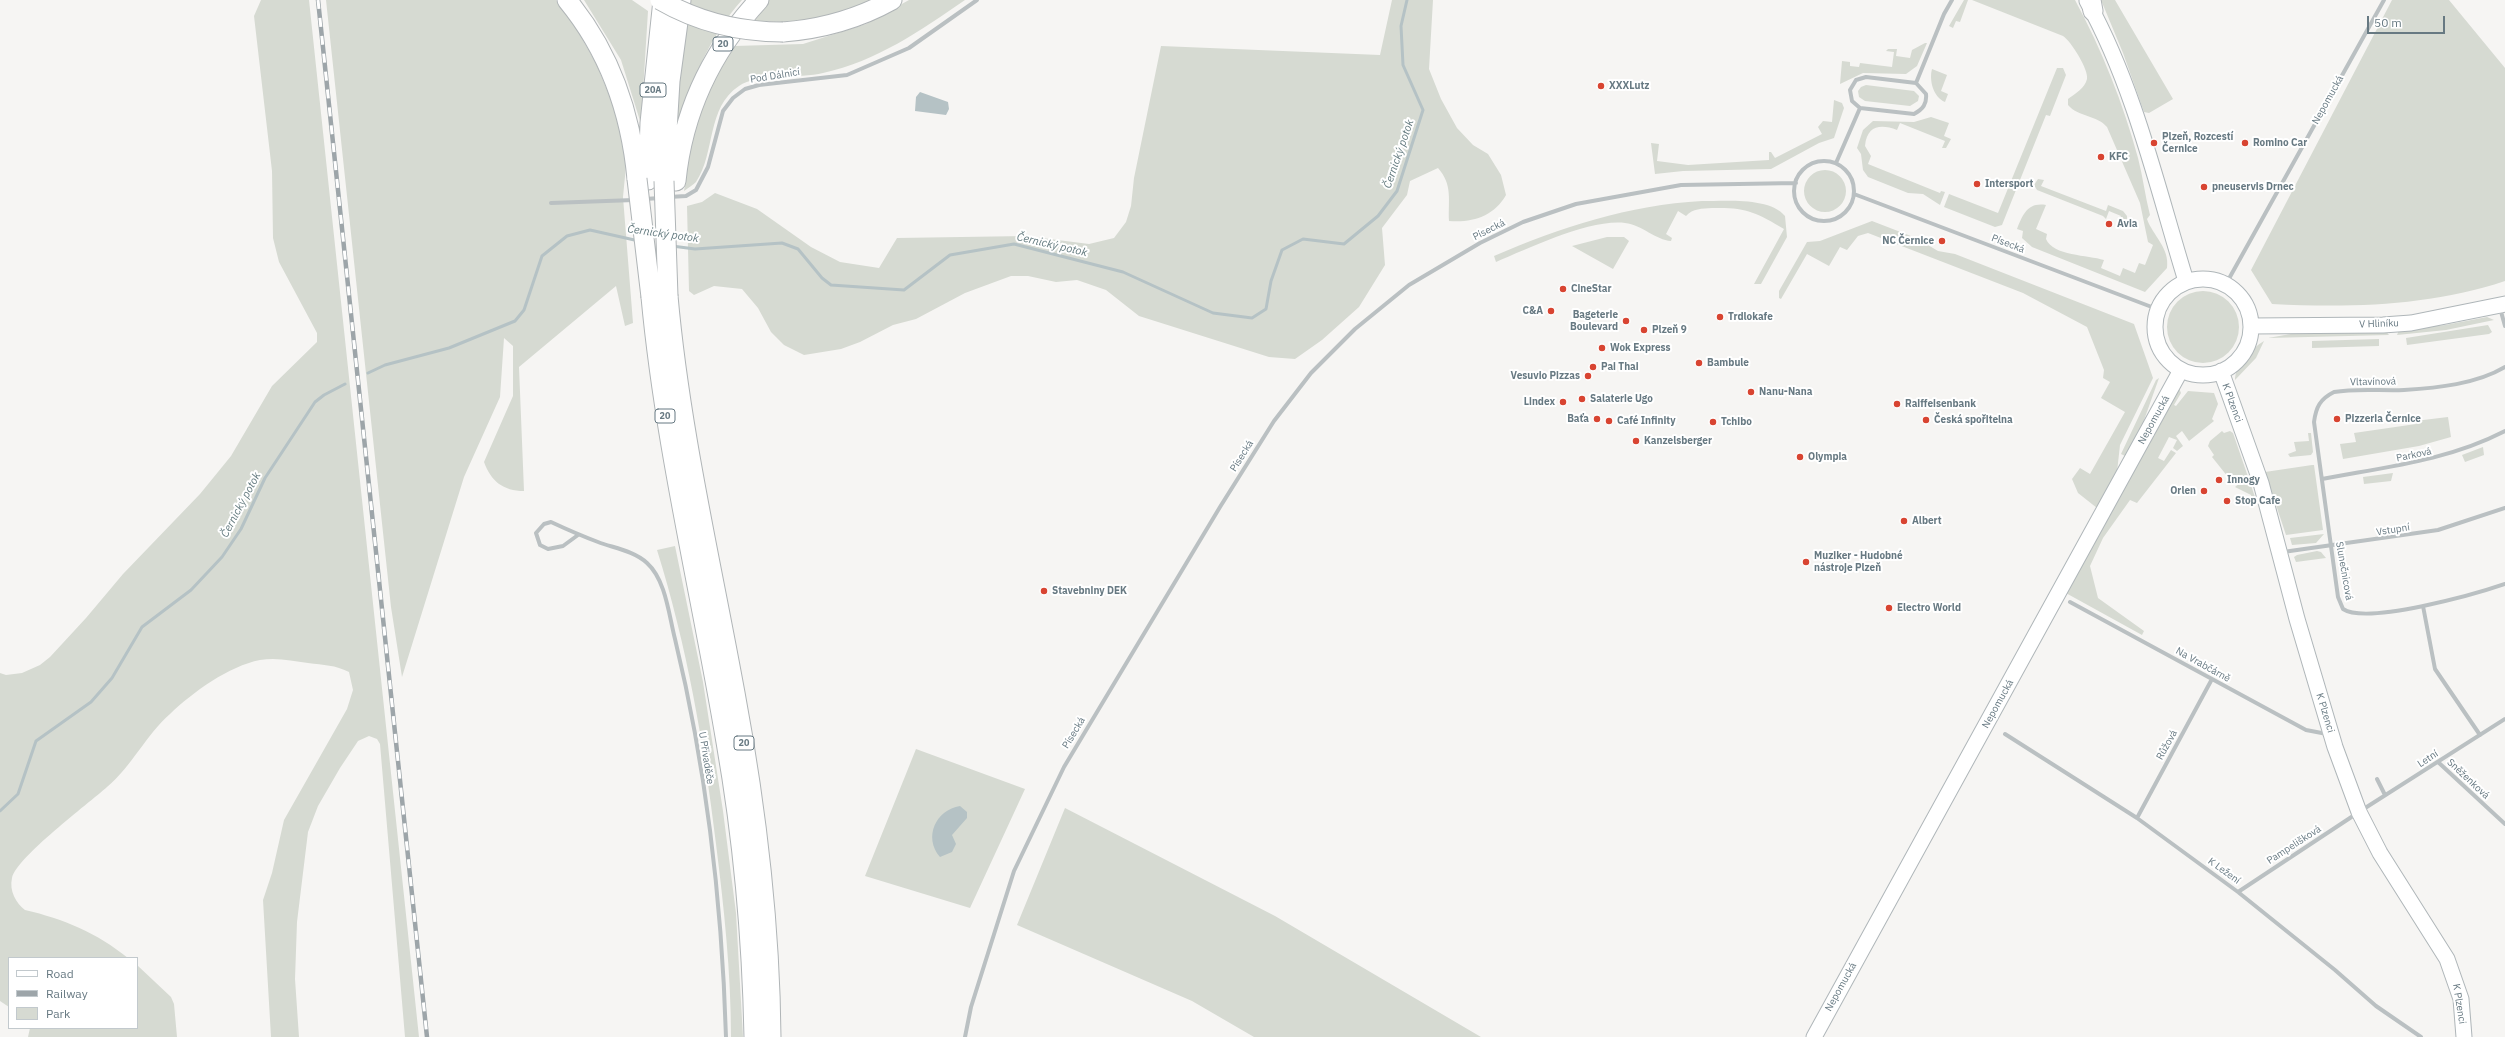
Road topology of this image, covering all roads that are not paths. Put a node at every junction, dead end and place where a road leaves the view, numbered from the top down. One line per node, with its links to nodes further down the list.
1 (566, 0): 14 (highway)
2 (660, 0): 6 (highway, bridge)
3 (663, 0): 14 (highway, 20A)
4 (681, 0): 14 (highway)
5 (759, 0): 14 (highway, 20)
6 (892, 0)
7 (977, 0): 17 (street, Pod Dálnicí)
8 (1952, 0): 11 (street)
9 (2384, 0): 19 (street, Nepomucká)
10 (2090, 4): 18 (street)
11 (1916, 83): 12 (street); 12 (street)
12 (1860, 108): 13 (street)
13 (1836, 163): 15 (street); 16 (street)
14 (656, 180): 20 (highway, 20, bridge); 20 (highway, 20, bridge)
15 (1796, 183): 16 (street); 52 (street, Písecká)
16 (1854, 194): 22 (street, Písecká)
17 (551, 203)
18 (2186, 281): 19 (street); 22 (street)
19 (2226, 284): 23 (street)
20 (659, 297): 50 (highway, 20); 51 (highway, 20)
21 (2502, 305): 23 (street, V Hliníku); 24 (street)
22 (2157, 309): 26 (street)
23 (2251, 326): 27 (street)
24 (2505, 326)
25 (2505, 367): 29 (street, Vltavínová)
26 (2182, 370): 27 (street); 53 (street, Nepomucká)
27 (2221, 371): 33 (street, K Plzenci)
28 (2505, 431): 29 (street, Parková)
29 (2322, 479): 32 (street, Slunečnicová)
30 (2505, 508): 32 (street, Vstupní)
31 (578, 535): 31 (street, U Přivaděče); 49 (street, U Přivaděče)
32 (2331, 546): 33 (street, Vstupní); 36 (street, Slunečnicová)
33 (2280, 553): 40 (street, K Plzenci)
34 (2505, 584): 36 (street, Slunečnicová)
35 (2070, 602): 37 (street, Na Vrabčárně)
36 (2423, 606): 41 (street)
37 (2212, 679): 40 (street, Na Vrabčárně); 46 (street, Růžová)
38 (2505, 719): 41 (street, Letní)
39 (2005, 734): 46 (street, K Ležení)
40 (2331, 734): 45 (street, K Plzenci)
41 (2480, 735): 42 (street, Letní)
42 (2438, 762): 44 (street, Letní); 47 (street, Sněženková)
43 (2377, 779): 44 (street)
44 (2385, 796): 45 (street, Letní)
45 (2359, 812): 48 (street, Pampelišková); 55 (street, K Plzenci)
46 (2137, 818): 48 (street, K Ležení)
47 (2505, 824)
48 (2238, 892): 54 (street, K Ležení)
49 (726, 1037)
50 (754, 1037)
51 (771, 1037)
52 (965, 1037)
53 (1814, 1037)
54 (2421, 1037)
55 (2464, 1037)

